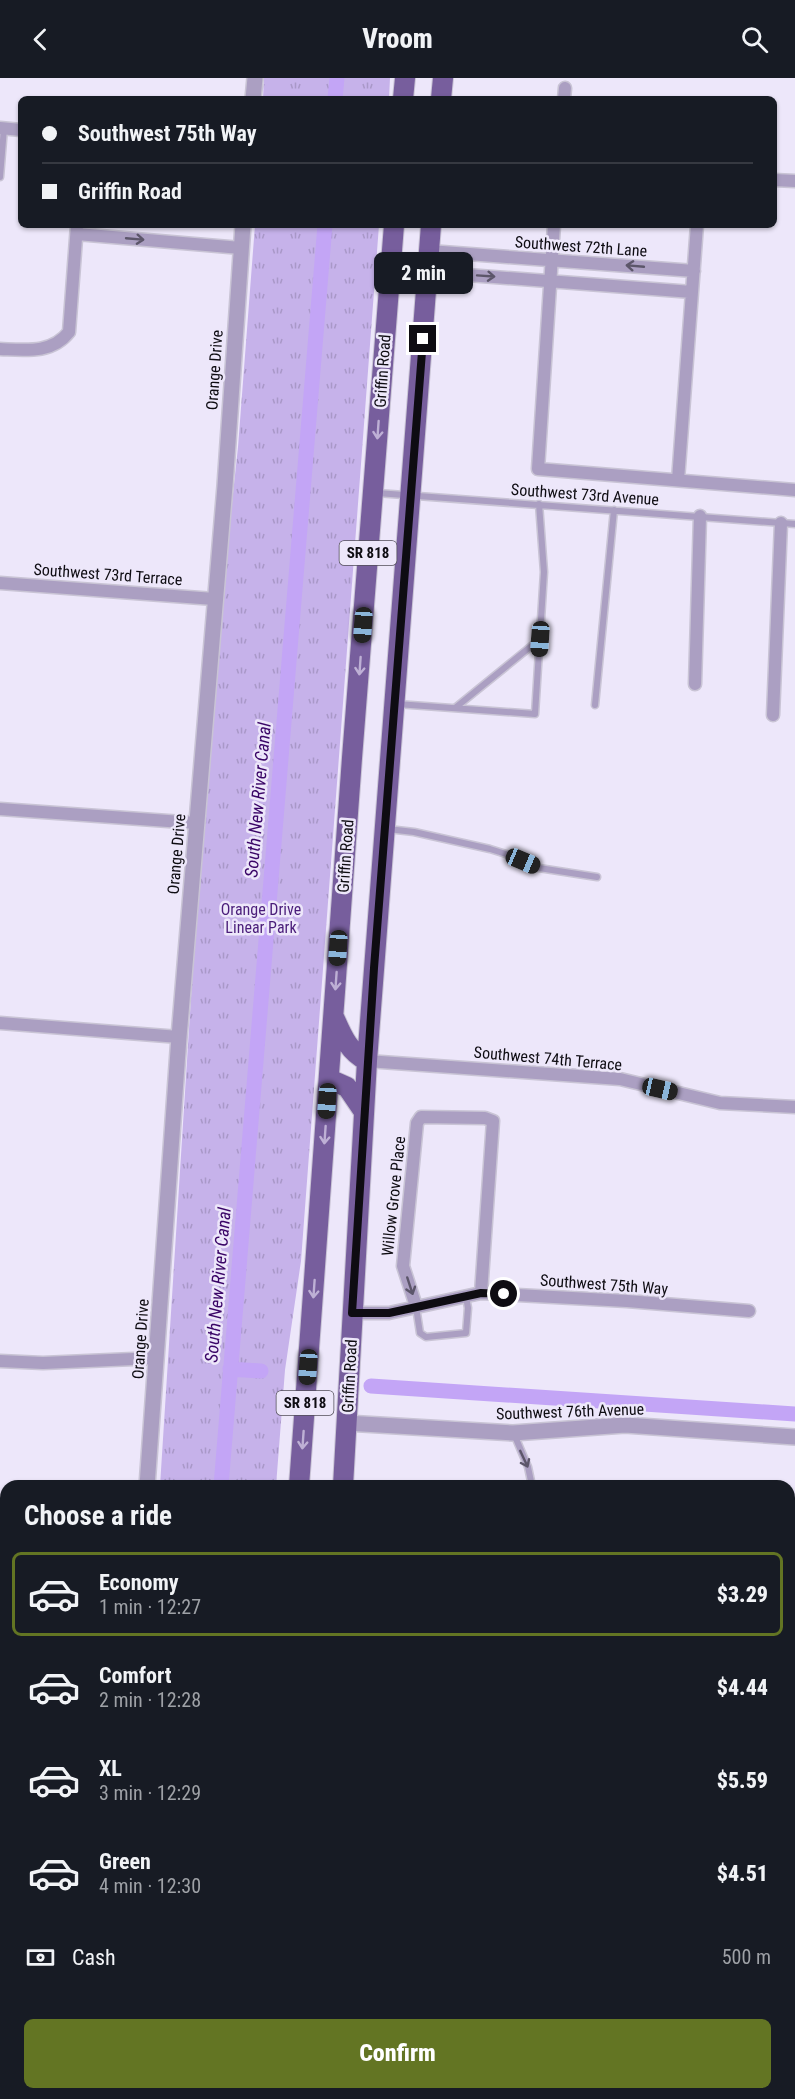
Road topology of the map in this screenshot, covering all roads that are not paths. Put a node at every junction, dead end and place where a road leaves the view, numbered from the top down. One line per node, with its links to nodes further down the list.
1 (255, 78): 4 (street)
2 (405, 78): 5 (main road)
3 (443, 78): 6 (main road)
4 (253, 96)
5 (404, 96)
6 (441, 96)
7 (2, 128): 8 (street); 9 (lane)
8 (18, 130)
9 (0, 177)
10 (777, 180): 11 (street)
11 (795, 182)
12 (243, 228): 18 (street, Orange Drive)
13 (394, 228): 28 (main road, Griffin Road / SR 818, one-way to 28)
14 (431, 228): 19 (main road, Griffin Road / SR 818)
15 (554, 228): 20 (street)
16 (697, 228): 21 (street)
17 (77, 230): 18 (street, one-way to 18); 25 (street)
18 (241, 248): 36 (street, Orange Drive)
19 (429, 251): 20 (street, Southwest 72th Lane); 22 (main road, Griffin Road / SR 818)
20 (551, 260): 21 (street, Southwest 72th Lane, one-way to 20); 23 (street)
21 (694, 271): 24 (street)
22 (428, 272): 23 (street, one-way to 23); 29 (main road, Griffin Road / SR 818)
23 (550, 280): 24 (street); 26 (street)
24 (692, 292): 26 (street)
25 (0, 349)
26 (678, 480): 27 (street)
27 (795, 489)
28 (373, 493): 29 (lane, Southwest 73rd Avenue); 47 (main road, Griffin Road / SR 818, one-way to 47)
29 (410, 495): 30 (lane, Southwest 73rd Avenue); 39 (main road, Griffin Road / SR 818)
30 (539, 504): 31 (lane, Southwest 73rd Avenue); 37 (lane)
31 (614, 510): 32 (lane, Southwest 73rd Avenue); 40 (lane)
32 (700, 516): 33 (lane, Southwest 73rd Avenue); 38 (street)
33 (781, 523): 34 (lane, Southwest 73rd Avenue); 42 (street)
34 (795, 524)
35 (0, 583): 36 (street, Southwest 73rd Terrace)
36 (214, 599): 44 (street, Orange Drive)
37 (540, 639): 41 (lane); 41 (lane)
38 (695, 684)
39 (394, 703): 41 (lane); 45 (main road, Griffin Road / SR 818)
40 (595, 705)
41 (454, 708)
42 (773, 715)
43 (0, 809): 44 (street)
44 (196, 824): 49 (street, Orange Drive)
45 (384, 829): 46 (lane); 50 (main road, Griffin Road / SR 818)
46 (597, 877)
47 (333, 1014): 50 (main road); 51 (main road, Griffin Road / SR 818)
48 (0, 1023): 49 (street)
49 (179, 1037): 59 (street, Orange Drive)
50 (367, 1060): 52 (street, Southwest 74th Terrace); 53 (main road, Griffin Road / SR 818)
51 (329, 1079): 53 (main road); 65 (main road, Griffin Road / SR 818, one-way to 65)
52 (795, 1107)
53 (364, 1112): 58 (main road, Griffin Road / SR 818)
54 (481, 1293): 55 (street, Southwest 75th Way); 56 (street, Willow Grove Place, one-way to 56); 57 (street, Southwest 75th Way)
55 (466, 1297): 56 (street, Southwest 75th Way); 56 (lane)
56 (416, 1306): 58 (street, Southwest 75th Way)
57 (749, 1311)
58 (352, 1313): 61 (main road, Griffin Road / SR 818)
59 (156, 1358): 60 (street); 64 (street, Orange Drive)
60 (0, 1361)
61 (346, 1423): 62 (street, Southwest 76th Avenue); 66 (main road, Griffin Road / SR 818)
62 (513, 1433): 63 (street, Southwest 76th Avenue); 67 (lane, one-way to 67)
63 (795, 1437)
64 (147, 1480)
65 (299, 1480)
66 (343, 1480)
67 (531, 1480)

